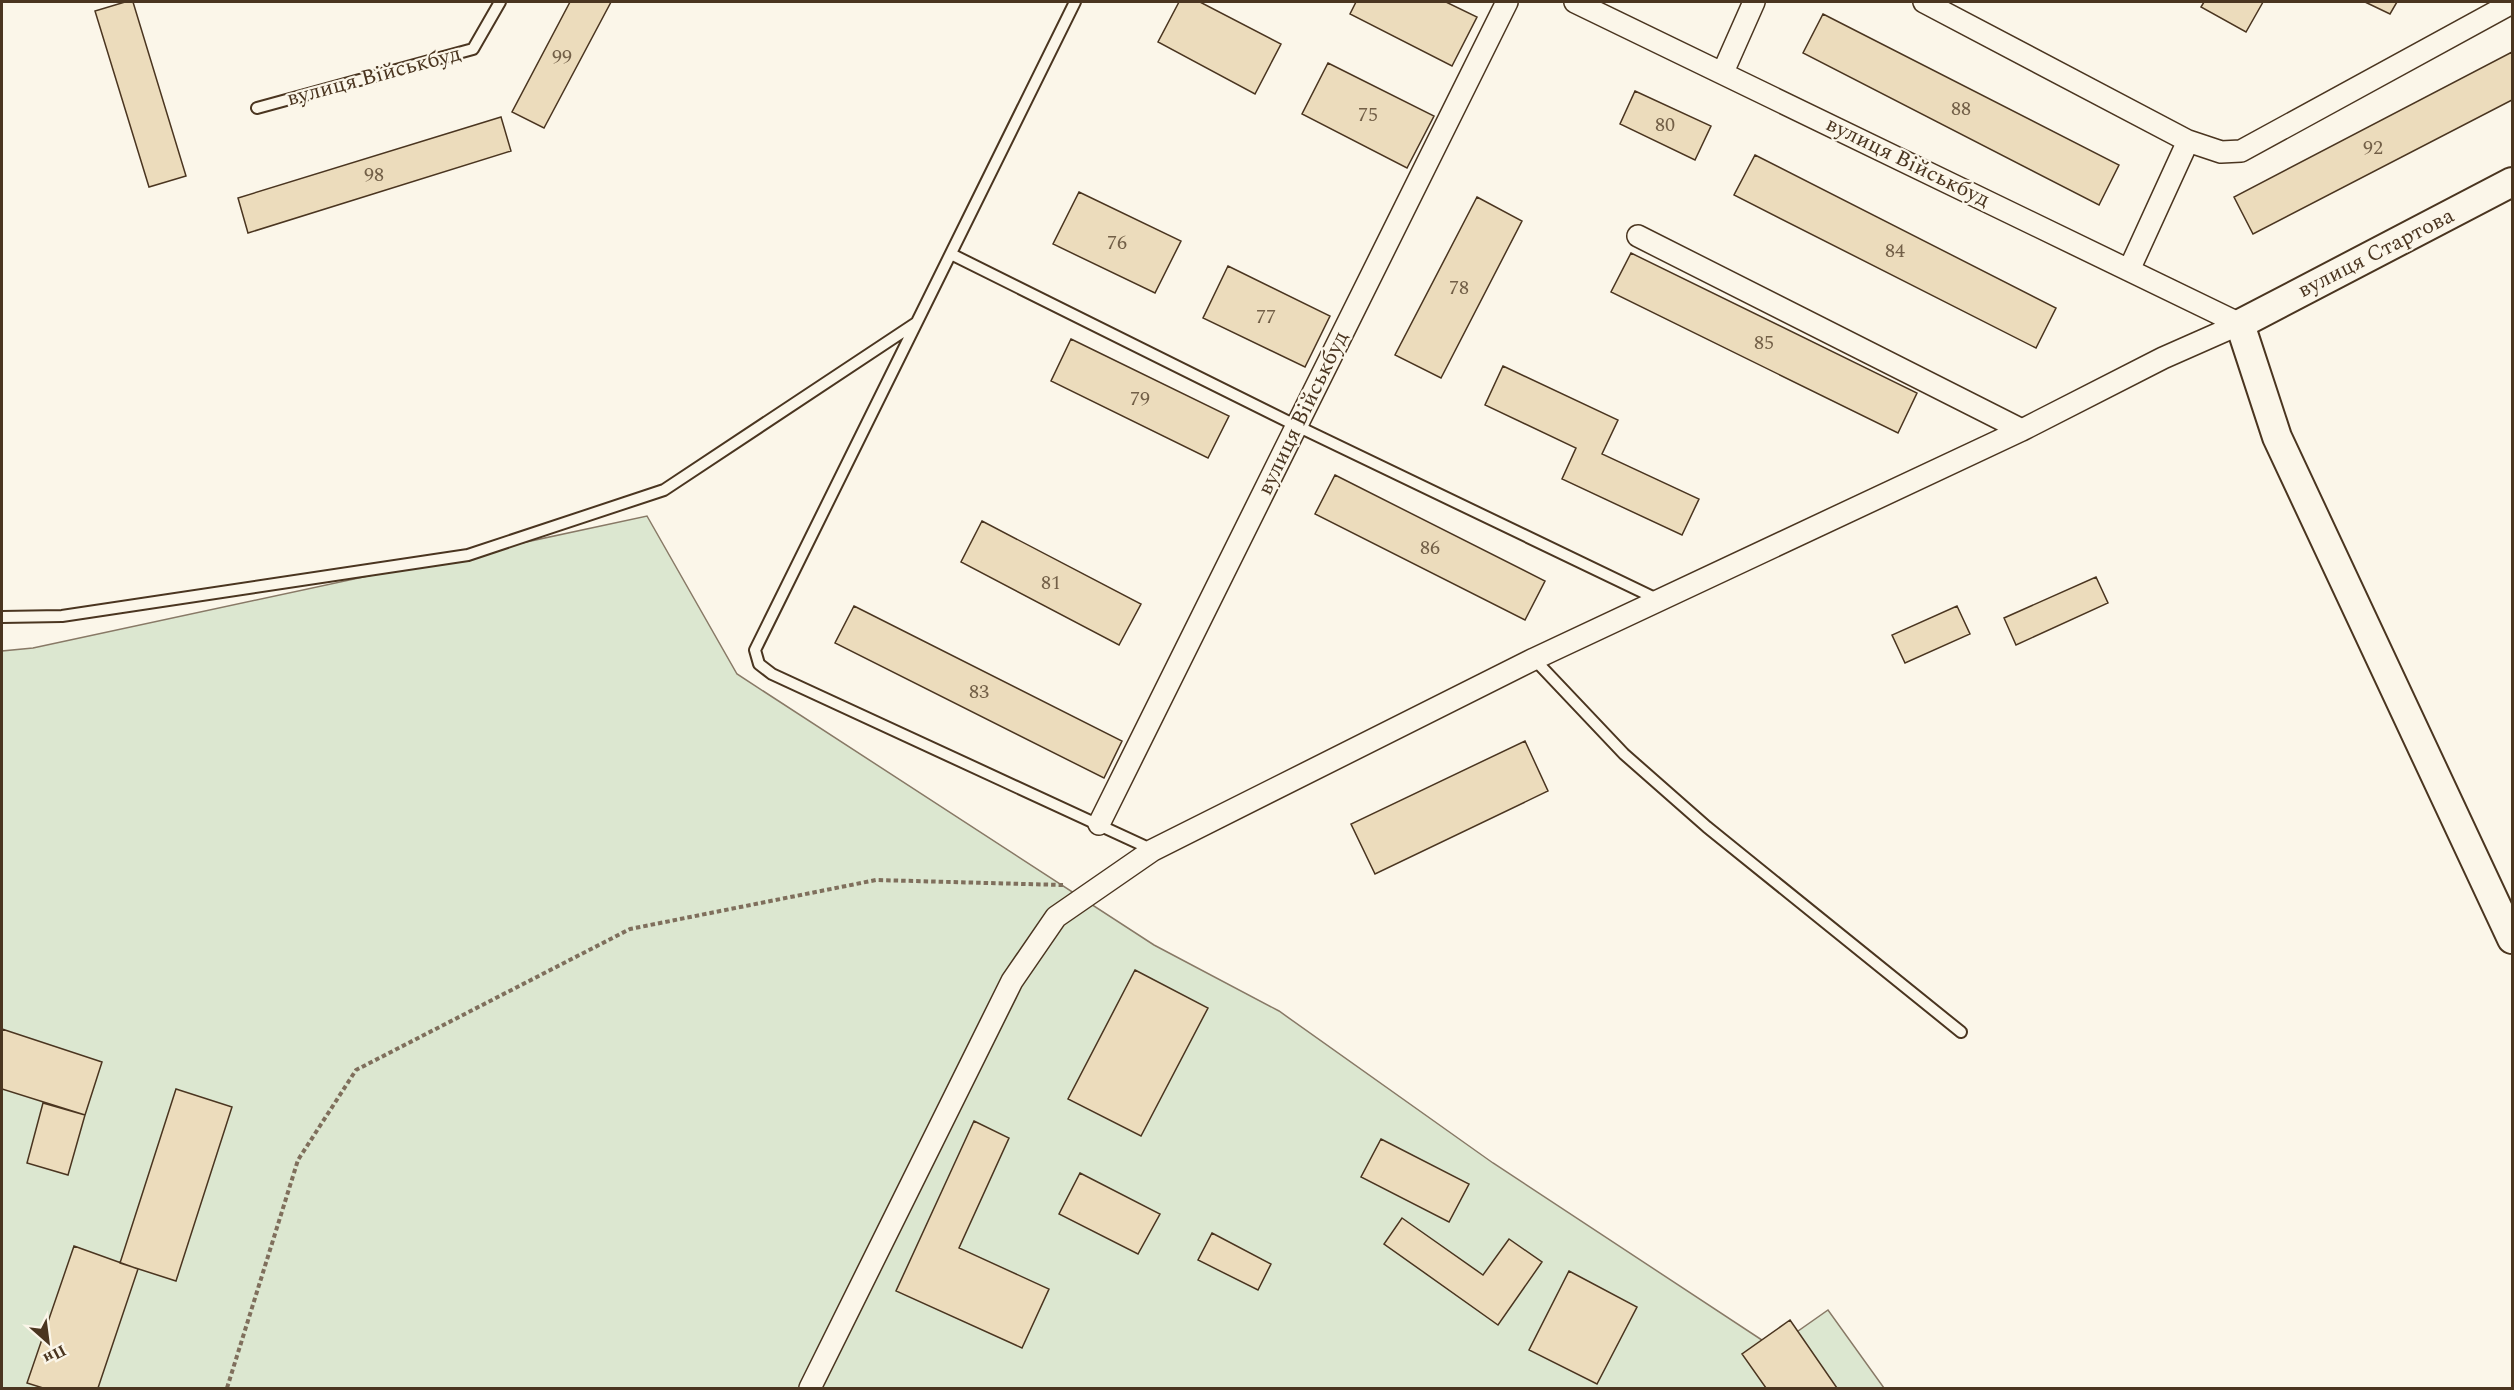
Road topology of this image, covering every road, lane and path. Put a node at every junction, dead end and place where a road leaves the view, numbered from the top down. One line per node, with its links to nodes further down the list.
1 (500, 2): 9 (lane, вулиця Військбуд)
2 (1507, 2): 17 (street, вулиця Військбуд)
3 (1575, 2): 8 (street, вулиця Військбуд)
4 (1754, 2): 8 (street)
5 (1924, 2): 10 (street)
6 (1071, 3): 13 (lane)
7 (2512, 3): 10 (street)
8 (1723, 72): 14 (street, вулиця Військбуд)
9 (257, 108)
10 (2188, 141): 14 (street)
11 (2512, 182): 16 (main road, вулиця Стартова)
12 (1638, 236): 18 (street)
13 (951, 254): 15 (lane); 17 (lane)
14 (2129, 270): 16 (street, вулиця Військбуд)
15 (916, 323): 20 (lane); 22 (lane)
16 (2240, 324): 18 (street); 25 (main road)
17 (1297, 426): 19 (lane); 22 (street, вулиця Військбуд)
18 (2022, 430): 19 (street)
19 (1659, 600): 21 (street)
20 (2, 616)
21 (1534, 659): 23 (street); 26 (lane)
22 (1099, 824): 23 (lane)
23 (1153, 850): 24 (street)
24 (1099, 887): 27 (path); 28 (street)
25 (2512, 939)
26 (1961, 1032)
27 (227, 1389)
28 (810, 1389)

